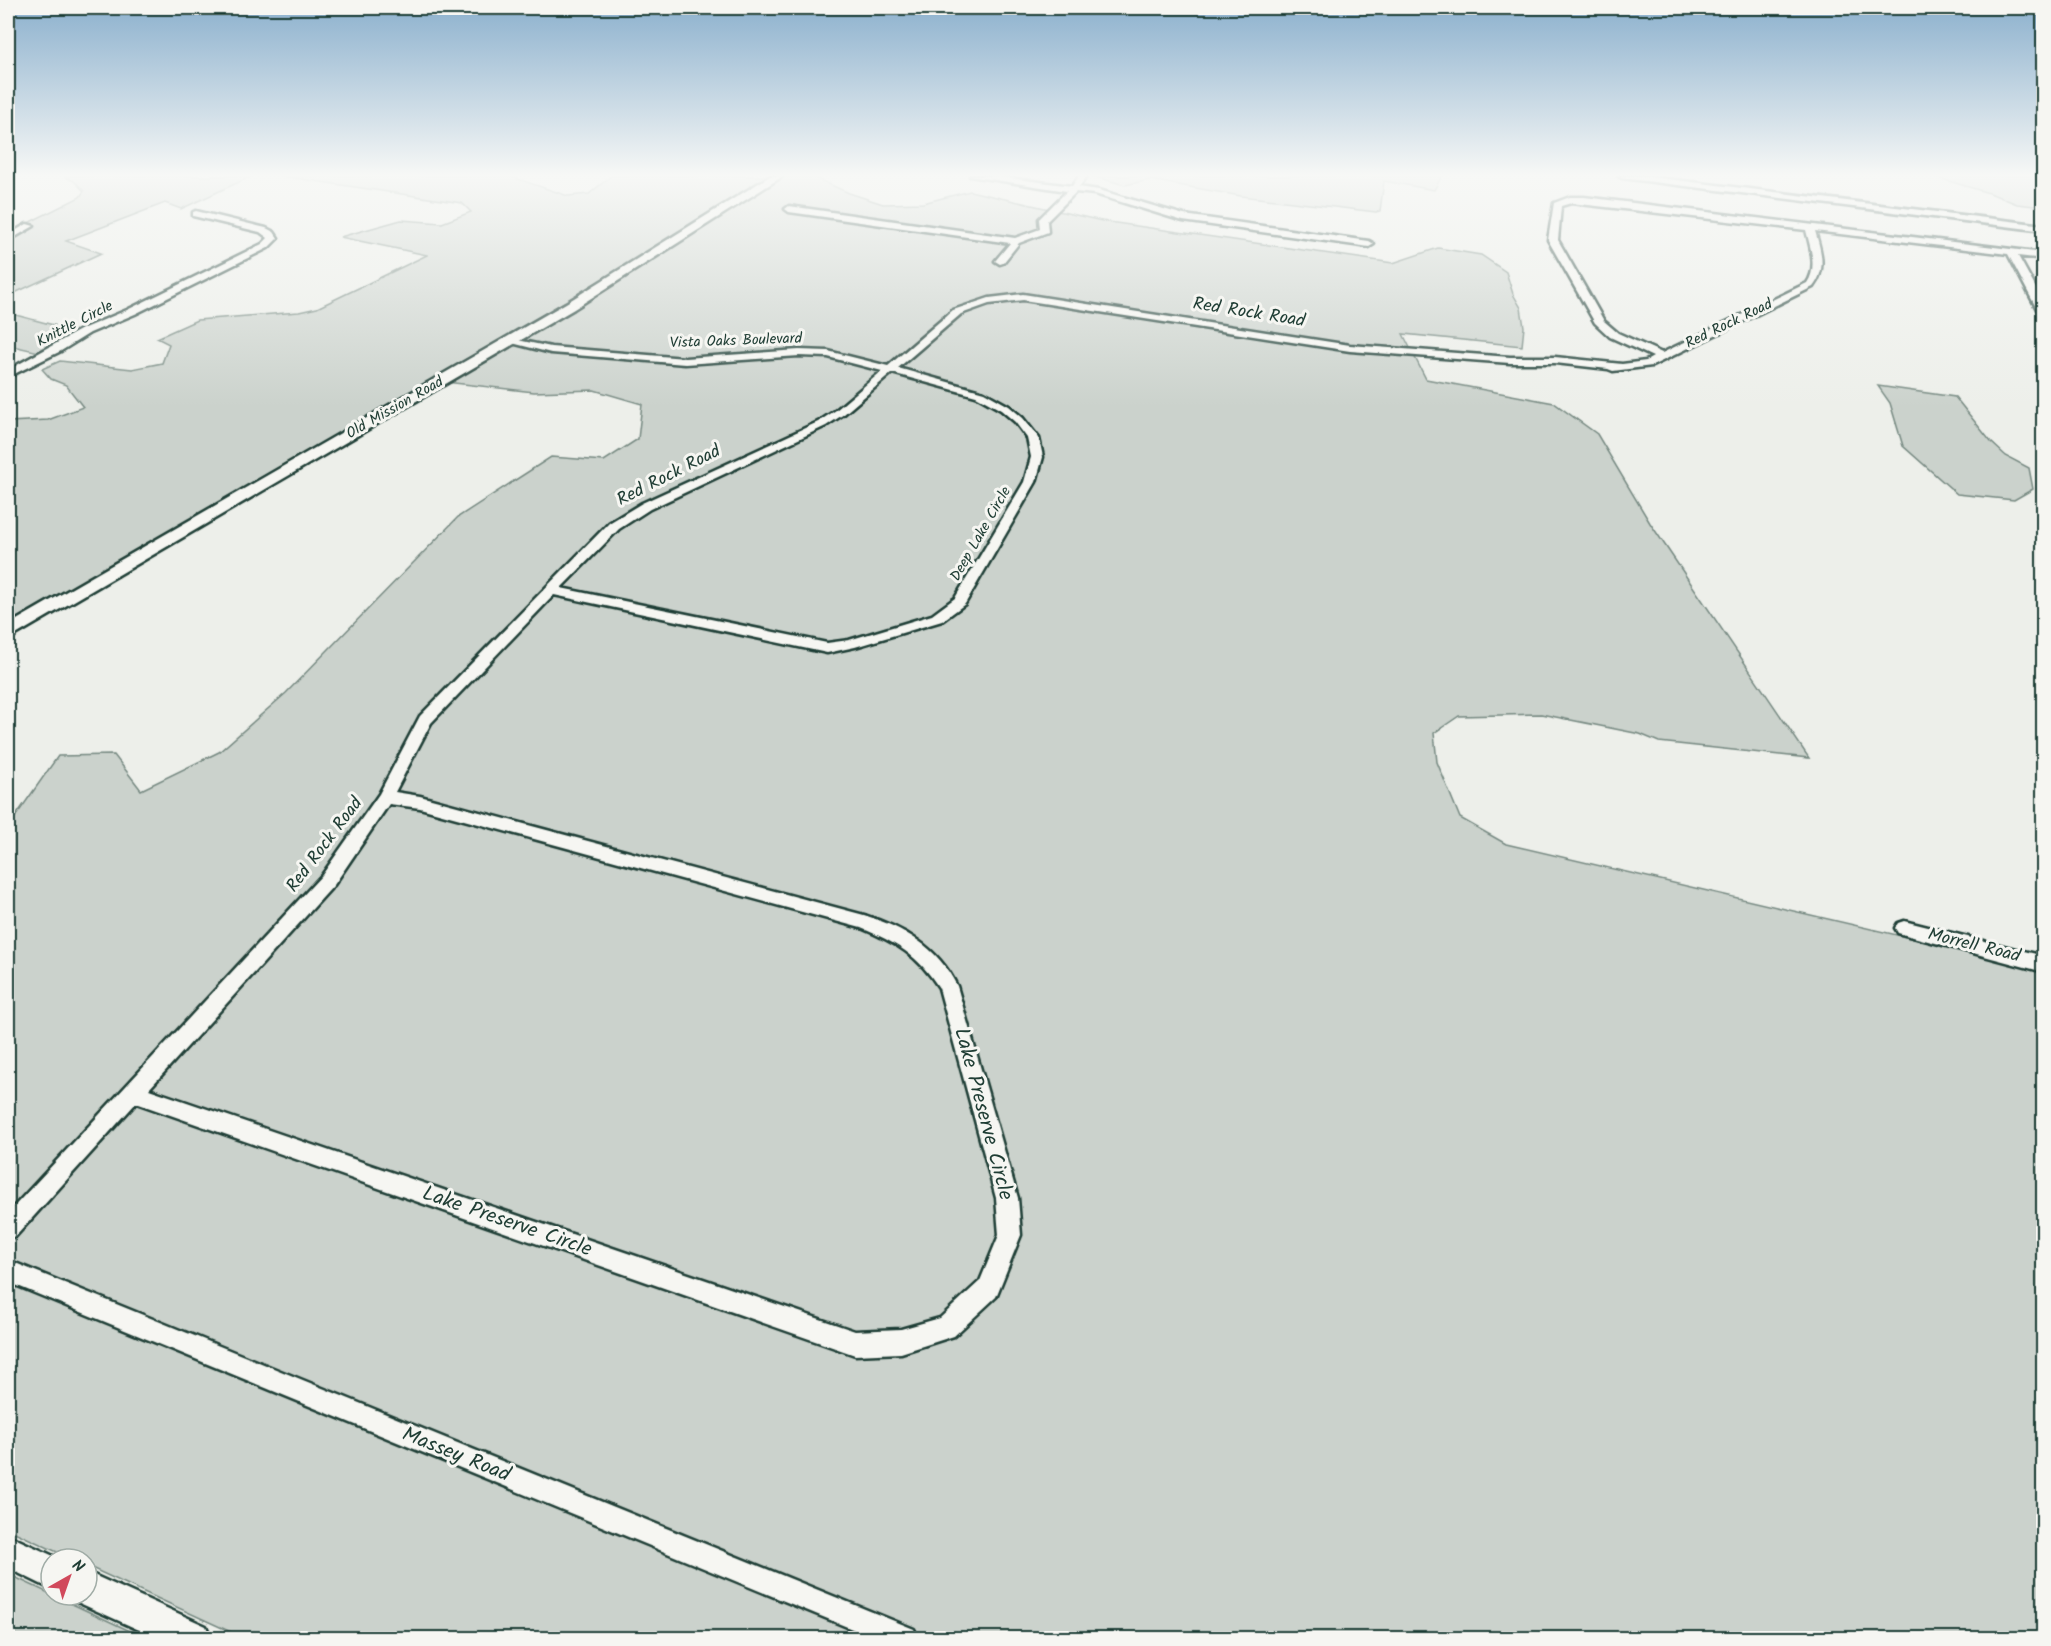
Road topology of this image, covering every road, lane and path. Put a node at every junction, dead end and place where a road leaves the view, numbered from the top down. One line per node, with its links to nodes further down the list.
1 (2012, 252): 10 (street)
2 (251, 253): 14 (street, Knittle Circle)
3 (653, 253): 11 (street, Old Mission Road)
4 (1006, 253): 9 (street)
5 (1560, 253): 12 (street)
6 (1815, 253): 12 (street, Red Rock Road)
7 (2018, 253): 8 (street)
8 (2043, 256)
9 (999, 261)
10 (2043, 313)
11 (512, 340): 13 (street, Vista Oaks Boulevard); 16 (street, Old Mission Road)
12 (1661, 357): 13 (street, Red Rock Road)
13 (890, 369): 15 (street, Red Rock Road); 15 (street, Deep Lake Circle)
14 (8, 374)
15 (549, 590): 17 (street, Red Rock Road)
16 (8, 632)
17 (385, 797): 20 (street, Red Rock Road); 20 (street, Lake Preserve Circle)
18 (1904, 928): 19 (street, Morrell Road)
19 (2043, 964)
20 (134, 1093): 21 (street, Red Rock Road)
21 (8, 1228)
22 (8, 1270): 27 (street, Massey Road)
23 (8, 1551): 24 (street)
24 (39, 1566)
25 (99, 1594): 26 (street)
26 (194, 1638)
27 (905, 1638)

